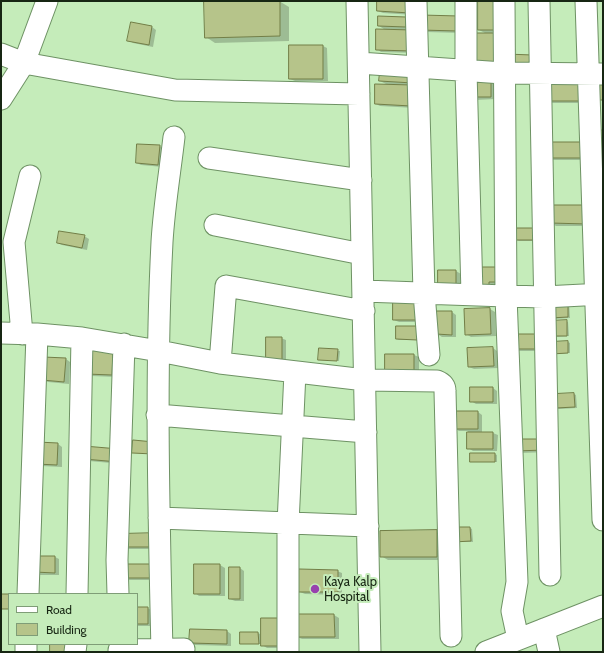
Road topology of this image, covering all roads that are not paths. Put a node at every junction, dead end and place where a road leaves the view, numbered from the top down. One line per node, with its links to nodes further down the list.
1 (47, 1): 9 (street)
2 (357, 1): 10 (street)
3 (416, 1): 11 (street)
4 (466, 1): 12 (street)
5 (504, 1): 13 (street)
6 (539, 1): 14 (street)
7 (586, 1): 15 (street)
8 (1, 54): 9 (street)
9 (24, 63): 16 (street); 17 (street)
10 (359, 63): 11 (street); 16 (street)
11 (417, 67): 12 (street); 24 (street)
12 (466, 71): 13 (street); 25 (street)
13 (503, 73): 14 (street); 27 (street)
14 (540, 73): 15 (street); 28 (street)
15 (596, 74): 26 (street)
16 (359, 94): 21 (street)
17 (1, 99)
18 (174, 137): 34 (street)
19 (209, 158): 21 (street)
20 (30, 176): 31 (street)
21 (361, 180): 23 (street)
22 (215, 225): 23 (street)
23 (362, 254): 29 (street)
24 (424, 293): 25 (street); 29 (street); 35 (street)
25 (472, 294): 27 (street)
26 (599, 294): 28 (street); 43 (street)
27 (506, 296): 28 (street); 53 (street)
28 (544, 297): 46 (street)
29 (363, 301): 36 (street); 38 (street)
30 (1, 333): 31 (street)
31 (29, 334): 32 (street); 47 (street)
32 (82, 338): 33 (street); 48 (street)
33 (124, 344): 34 (street); 49 (street)
34 (158, 351): 36 (street); 39 (street)
35 (429, 355)
36 (220, 363): 37 (street)
37 (295, 372): 38 (street); 40 (street)
38 (365, 380): 41 (street); 52 (street)
39 (157, 415): 40 (street); 42 (street)
40 (292, 426): 41 (street); 44 (street)
41 (366, 432): 45 (street)
42 (159, 518): 44 (street); 56 (street)
43 (603, 520)
44 (288, 524): 45 (street); 57 (street)
45 (368, 526): 58 (street)
46 (550, 575)
47 (28, 593)
48 (77, 593)
49 (118, 593)
50 (603, 606): 51 (street)
51 (544, 629): 53 (street); 60 (street)
52 (450, 636)
53 (518, 639): 59 (street)
54 (119, 649): 56 (street)
55 (184, 649): 56 (street)
56 (162, 651)
57 (288, 652)
58 (370, 652)
59 (486, 652)
60 (549, 652)

